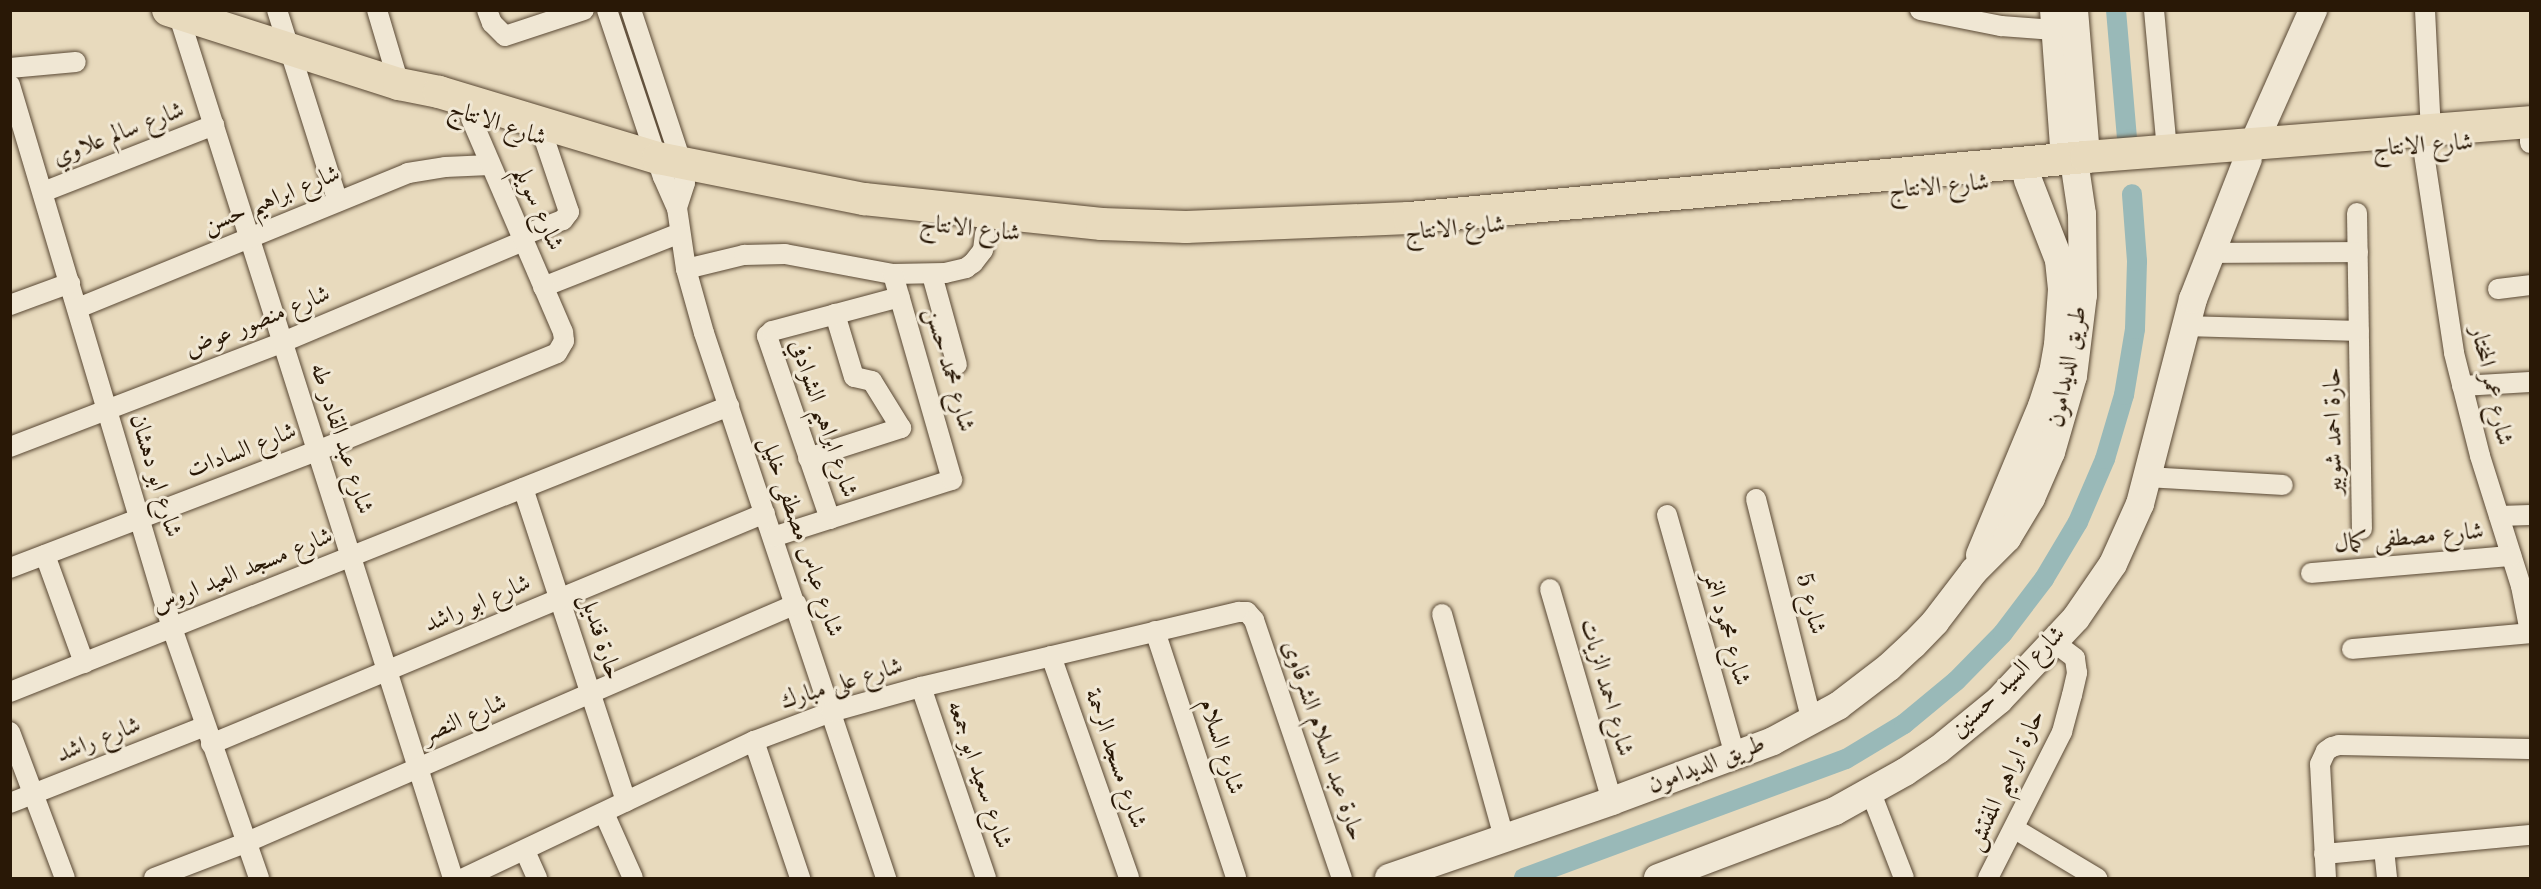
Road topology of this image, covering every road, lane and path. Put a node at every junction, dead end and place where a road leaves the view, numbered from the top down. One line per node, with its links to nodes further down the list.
1 (277, 10): 13 (street)
2 (377, 10): 16 (street)
3 (488, 10): 4 (street)
4 (584, 10)
5 (606, 10): 28 (street)
6 (631, 10): 28 (street)
7 (1920, 10): 12 (street)
8 (2154, 10): 24 (street)
9 (2313, 10): 25 (main road, شارع السيد حسنين)
10 (2425, 10): 21 (street, شارع عمر المختار)
11 (174, 12): 13 (main road, شارع الانتاج); 20 (street, شارع عبد القادر طه)
12 (2065, 21): 26 (main road, طريق الديدامون)
13 (289, 49): 16 (main road, شارع الانتاج); 31 (street)
14 (76, 62): 15 (street)
15 (10, 68)
16 (399, 84): 18 (main road, شارع الانتاج); 28 (main road, شارع الانتاج)
17 (10, 85): 30 (street, شارع ابو دهشان)
18 (471, 118): 22 (main road, شارع الانتاج); 27 (street, شارع سويلم)
19 (2530, 122): 21 (main road, شارع الانتاج)
20 (214, 125): 30 (street, شارع سالم علاوي); 36 (street, شارع عبد القادر طه)
21 (2427, 139): 23 (main road, شارع الانتاج); 25 (main road, شارع الانتاج); 57 (street, شارع عمر المختار)
22 (545, 141): 28 (main road, شارع الانتاج); 37 (street, شارع منصور عوض)
23 (2530, 141)
24 (2166, 151): 25 (main road, شارع الانتاج); 26 (main road, شارع الانتاج)
25 (2251, 152): 26 (main road, شارع الانتاج); 39 (main road, شارع السيد حسنين)
26 (2076, 163): 29 (main road, شارع الانتاج); 33 (main road, شارع الانتاج); 55 (main road, طريق الديدامون)
27 (490, 165): 31 (street, شارع ابراهيم حسن); 37 (street, شارع سويلم)
28 (673, 178): 33 (main road, شارع الانتاج); 34 (main road, شارع الانتاج); 35 (street, شارع عباس مصطفى خليل)
29 (2028, 180): 33 (main road, شارع الانتاج); 55 (main road, طريق الديدامون)
30 (43, 192): 43 (street, شارع ابو دهشان)
31 (339, 202): 36 (street, شارع ابراهيم حسن)
32 (2357, 213): 38 (street, حارة احمد شوبير)
33 (1409, 226): 34 (main road, شارع الانتاج)
34 (985, 233): 42 (street)
35 (680, 234): 40 (street, شارع عباس مصطفى خليل); 45 (street)
36 (249, 237): 49 (street, شارع ابراهيم حسن); 53 (street, شارع عبد القادر طه)
37 (522, 239): 45 (street, شارع سويلم); 53 (street, شارع منصور عوض)
38 (2358, 252): 39 (street); 52 (street, حارة احمد شوبير)
39 (2210, 253): 51 (main road, شارع السيد حسنين)
40 (686, 269): 41 (street); 58 (street, شارع عباس مصطفى خليل)
41 (893, 274): 42 (street); 47 (street, شارع محمد حسن)
42 (932, 275): 54 (street)
43 (70, 283): 48 (street); 49 (street, شارع ابو دهشان)
44 (2530, 285): 46 (street)
45 (543, 287): 61 (street, شارع السادات)
46 (2498, 289)
47 (900, 297): 50 (street); 72 (street, شارع محمد حسن)
48 (10, 305)
49 (78, 308): 59 (street, شارع ابو دهشان)
50 (835, 314): 62 (street, شارع ابراهيم الشوادفي); 62 (street)
51 (2185, 326): 52 (street); 63 (main road, شارع السيد حسنين)
52 (2359, 331): 73 (street, حارة احمد شوبير)
53 (282, 342): 59 (street, شارع منصور عوض); 61 (street, شارع عبد القادر طه)
54 (957, 366)
55 (2063, 375): 97 (main road, طريق الديدامون)
56 (2530, 382): 57 (street)
57 (2462, 386): 70 (street, شارع عمر المختار)
58 (729, 406): 65 (street, شارع مسجد العيد اروس); 67 (street, شارع عباس مصطفى خليل)
59 (108, 411): 60 (street, شارع منصور عوض); 71 (street, شارع ابو دهشان)
60 (10, 447)
61 (317, 451): 71 (street, شارع السادات); 77 (street, شارع عبد القادر طه)
62 (808, 458): 72 (street, شارع ابراهيم الشوادفي)
63 (2148, 477): 64 (street); 88 (main road, شارع السيد حسنين)
64 (2283, 485)
65 (523, 488): 77 (street, شارع مسجد العيد اروس); 81 (street, حارة قنديل)
66 (1756, 499): 97 (street, شارع 5)
67 (765, 513): 74 (street, شارع عباس مصطفى خليل); 81 (street, شارع ابو راشد)
68 (2530, 514): 70 (street)
69 (1666, 515): 102 (street, شارع محمود النمر)
70 (2499, 516): 76 (street, شارع عمر المختار)
71 (141, 519): 75 (street, شارع السادات); 85 (street, شارع ابو دهشان)
72 (830, 519): 74 (street)
73 (2362, 529)
74 (773, 537): 82 (street, شارع عباس مصطفى خليل)
75 (45, 555): 78 (street, شارع السادات); 91 (street)
76 (2511, 556): 79 (street, شارع مصطفى كمال); 87 (street, شارع عمر المختار)
77 (351, 557): 85 (street, شارع مسجد العيد اروس); 92 (street, شارع عبد القادر طه)
78 (10, 568)
79 (2311, 573)
80 (1550, 589): 106 (street, شارع احمد الزيات)
81 (560, 599): 92 (street, شارع ابو راشد); 95 (street, حارة قنديل)
82 (796, 604): 95 (street, شارع النصر); 96 (street, شارع عباس مصطفى خليل)
83 (1442, 614): 112 (street)
84 (1254, 620): 86 (street, شارع على مبارك); 129 (street, حارة عبد السلام الشرقاوى)
85 (172, 628): 91 (street, شارع مسجد العيد اروس); 99 (street, شارع ابو دهشان)
86 (1155, 631): 90 (street, شارع على مبارك); 128 (street, شارع السلام)
87 (2530, 632): 89 (street)
88 (2055, 643): 104 (main road, شارع السيد حسنين); 110 (street, حارة ابراهيم المفتش)
89 (2352, 649)
90 (1051, 656): 93 (street, شارع على مبارك); 127 (street, شارع مسجد الرحمة)
91 (84, 663): 94 (street, شارع مسجد العيد اروس)
92 (388, 670): 99 (street, شارع ابو راشد); 103 (street, شارع عبد القادر طه)
93 (921, 687): 96 (street, شارع على مبارك); 126 (street, شارع سعيد ابو جمعه)
94 (10, 693)
95 (591, 693): 103 (street, شارع النصر); 107 (street, حارة قنديل)
96 (831, 712): 100 (street, شارع على مبارك); 125 (street, شارع عباس مصطفى خليل)
97 (1812, 722): 102 (main road, طريق الديدامون)
98 (10, 732): 105 (street)
99 (208, 735): 105 (street, شارع راشد); 113 (street, شارع ابو دهشان)
100 (754, 741): 107 (street, شارع على مبارك); 124 (street)
101 (2530, 749): 116 (street)
102 (1735, 756): 106 (main road, طريق الديدامون)
103 (418, 768): 113 (street, شارع النصر); 120 (street, شارع عبد القادر طه)
104 (1871, 793): 131 (main road, شارع السيد حسنين); 132 (street)
105 (34, 794): 108 (street, شارع راشد); 117 (street)
106 (1612, 801): 112 (main road, طريق الديدامون)
107 (626, 802): 109 (street, شارع على مبارك)
108 (10, 803)
109 (604, 813): 115 (street, شارع على مبارك); 123 (street)
110 (2015, 829): 133 (street, حارة ابراهيم المفتش); 134 (street)
111 (2530, 835): 114 (street)
112 (1504, 838): 130 (main road, طريق الديدامون)
113 (245, 843): 118 (street, شارع النصر); 119 (street, شارع ابو دهشان)
114 (2384, 849): 116 (street); 136 (street)
115 (525, 851): 121 (street, شارع على مبارك); 122 (street)
116 (2324, 854): 135 (street)
117 (65, 879)
118 (154, 879)
119 (259, 879)
120 (453, 879)
121 (465, 879)
122 (537, 879)
123 (633, 879)
124 (800, 879)
125 (886, 879)
126 (986, 879)
127 (1129, 879)
128 (1236, 879)
129 (1342, 879)
130 (1389, 879)
131 (1658, 879)
132 (1904, 879)
133 (1988, 879)
134 (2097, 879)
135 (2325, 879)
136 (2388, 879)

